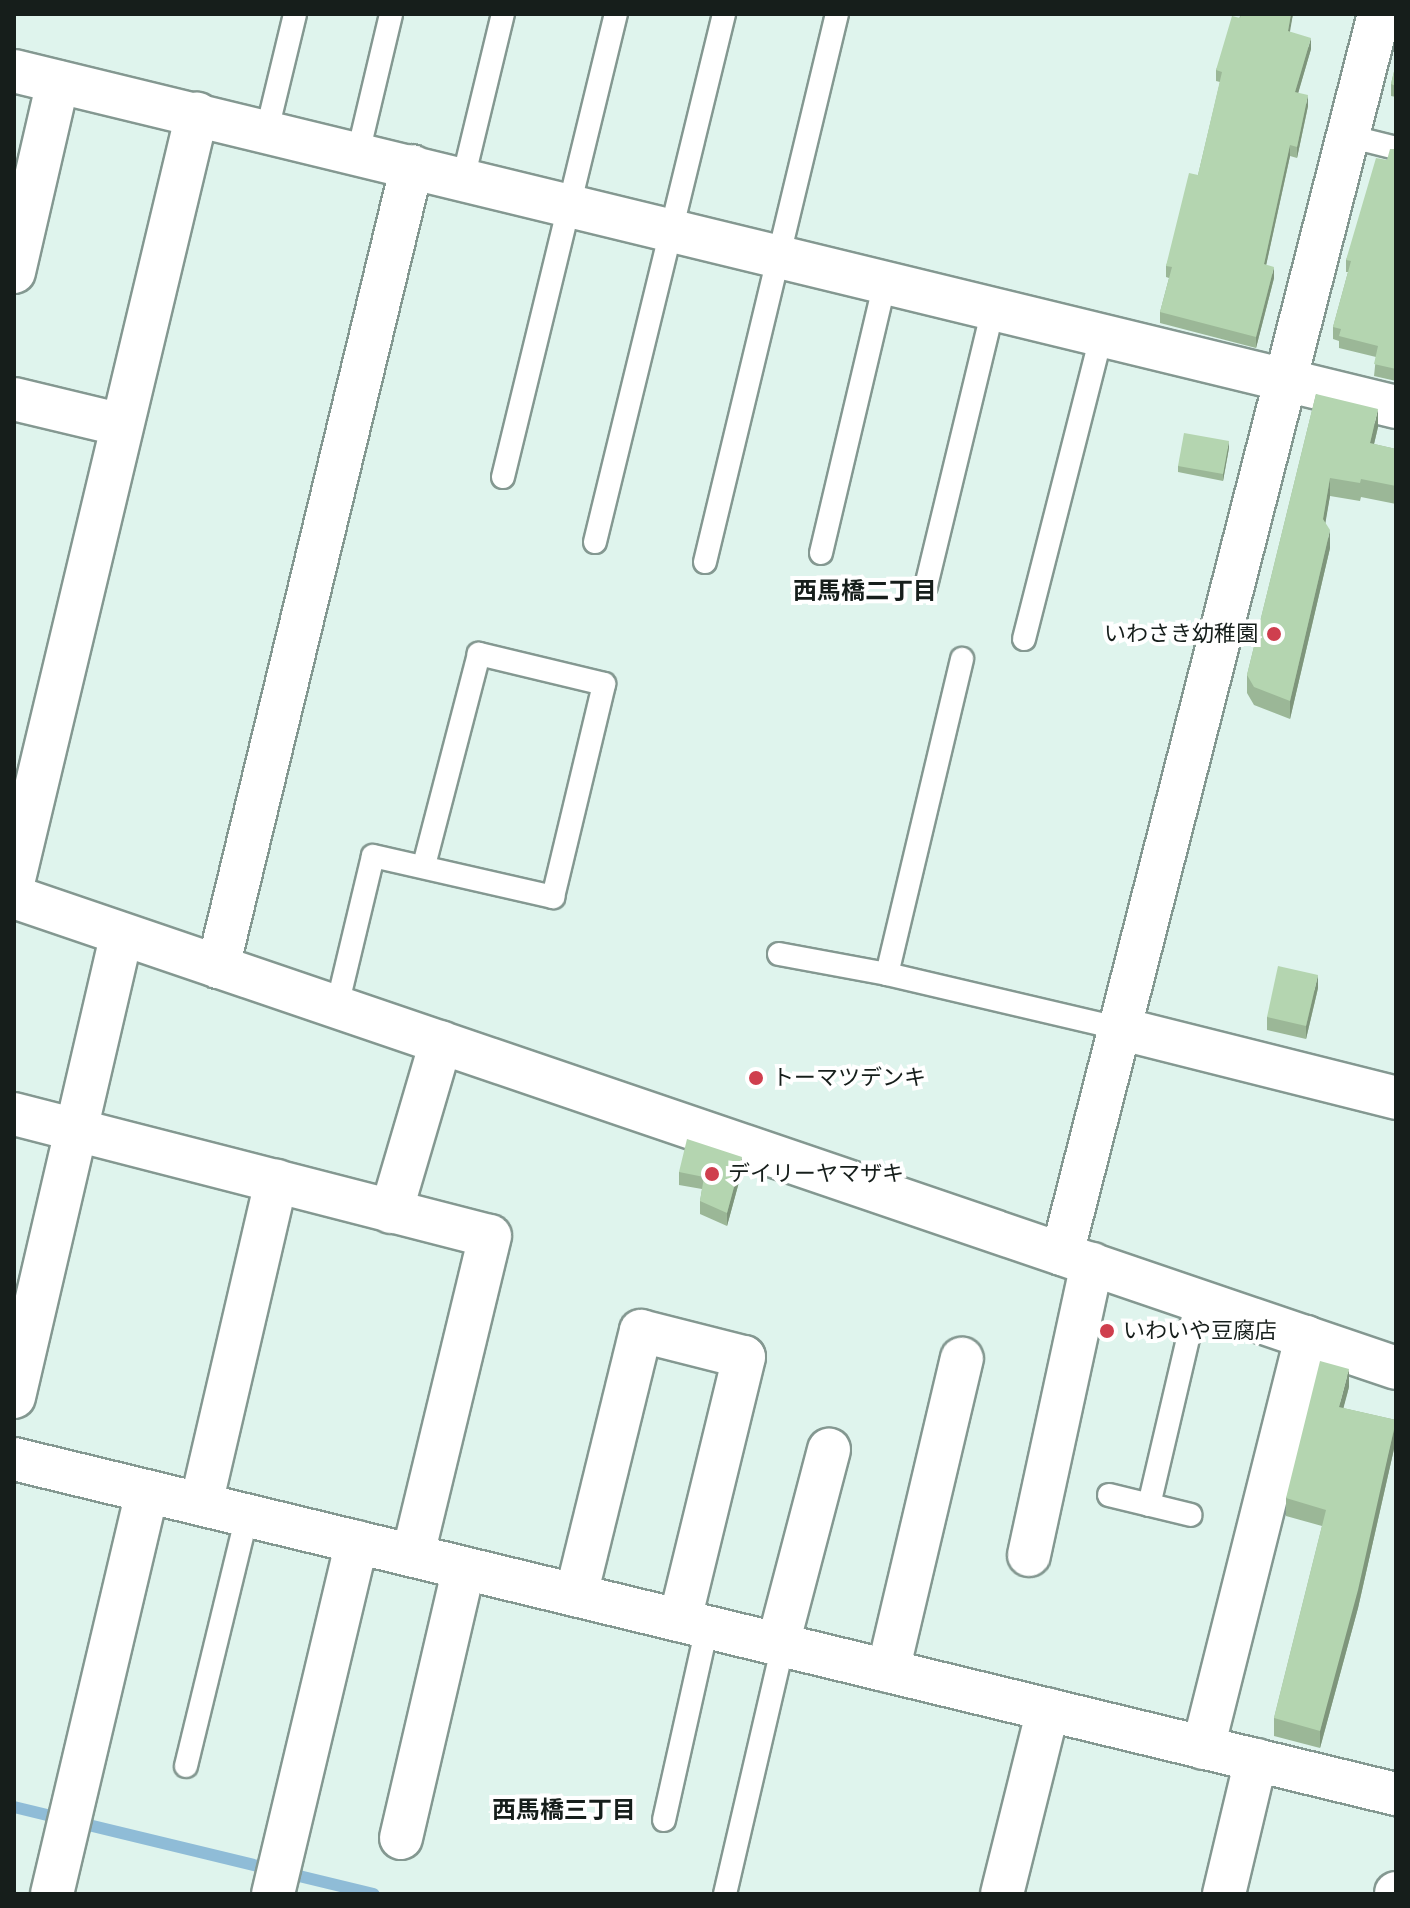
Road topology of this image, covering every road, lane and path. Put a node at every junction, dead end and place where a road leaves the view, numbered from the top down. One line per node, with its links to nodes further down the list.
1 (295, 14): 11 (lane)
2 (391, 14): 14 (lane)
3 (503, 14): 16 (lane)
4 (616, 14): 17 (lane)
5 (724, 14): 18 (lane)
6 (837, 14): 19 (lane)
7 (1379, 14): 12 (street)
8 (14, 71): 9 (street)
9 (58, 82): 10 (street); 20 (street)
10 (197, 114): 11 (street); 27 (street)
11 (267, 130): 14 (street)
12 (1348, 136): 13 (lane); 24 (street)
13 (1396, 148)
14 (358, 153): 15 (street)
15 (412, 166): 16 (street); 40 (street)
16 (463, 179): 17 (street)
17 (570, 205): 18 (street); 28 (lane)
18 (674, 231): 19 (street); 29 (lane)
19 (780, 257): 21 (street); 31 (lane)
20 (14, 272)
21 (885, 283): 22 (street); 30 (lane)
22 (993, 310): 23 (street); 32 (lane)
23 (1101, 336): 24 (street); 33 (lane)
24 (1286, 381): 26 (street); 43 (street)
25 (14, 399): 27 (street)
26 (1396, 407)
27 (122, 425): 36 (street)
28 (503, 477)
29 (595, 542)
30 (821, 553)
31 (705, 562)
32 (926, 586)
33 (1024, 639)
34 (962, 659): 41 (lane)
35 (424, 865): 35 (lane); 42 (lane)
36 (14, 879)
37 (14, 897): 38 (street)
38 (122, 934): 40 (street); 47 (street)
39 (779, 954): 41 (lane)
40 (218, 967): 42 (street)
41 (887, 974): 43 (lane)
42 (337, 1006): 44 (street)
43 (1122, 1029): 45 (street); 50 (street)
44 (441, 1042): 49 (street); 50 (street)
45 (1396, 1098)
46 (14, 1114): 47 (street)
47 (77, 1130): 48 (street); 55 (street)
48 (276, 1181): 49 (street); 60 (street)
49 (391, 1212): 65 (street)
50 (1077, 1259): 51 (street); 66 (street)
51 (1197, 1301): 52 (street); 61 (lane)
52 (1306, 1337): 54 (street); 73 (street)
53 (962, 1359): 71 (street)
54 (1396, 1368)
55 (14, 1397)
56 (829, 1450): 70 (street)
57 (14, 1459): 58 (street)
58 (147, 1492): 60 (street); 80 (street)
59 (1109, 1495): 61 (lane)
60 (201, 1504): 62 (street)
61 (1149, 1505): 63 (lane)
62 (247, 1515): 64 (street); 75 (lane)
63 (1191, 1515)
64 (357, 1542): 65 (street); 79 (street)
65 (413, 1555): 67 (street)
66 (1029, 1555)
67 (464, 1568): 68 (street); 78 (street)
68 (576, 1595): 69 (street); 69 (street)
69 (694, 1624): 70 (street); 77 (lane)
70 (778, 1644): 71 (street); 81 (lane)
71 (888, 1671): 72 (street)
72 (1048, 1710): 73 (street); 82 (street)
73 (1203, 1748): 74 (street)
74 (1256, 1760): 76 (street); 83 (street)
75 (186, 1766)
76 (1396, 1794)
77 (664, 1820)
78 (401, 1838)
79 (277, 1879)
80 (52, 1894)
81 (725, 1894)
82 (1002, 1894)
83 (1224, 1894)

